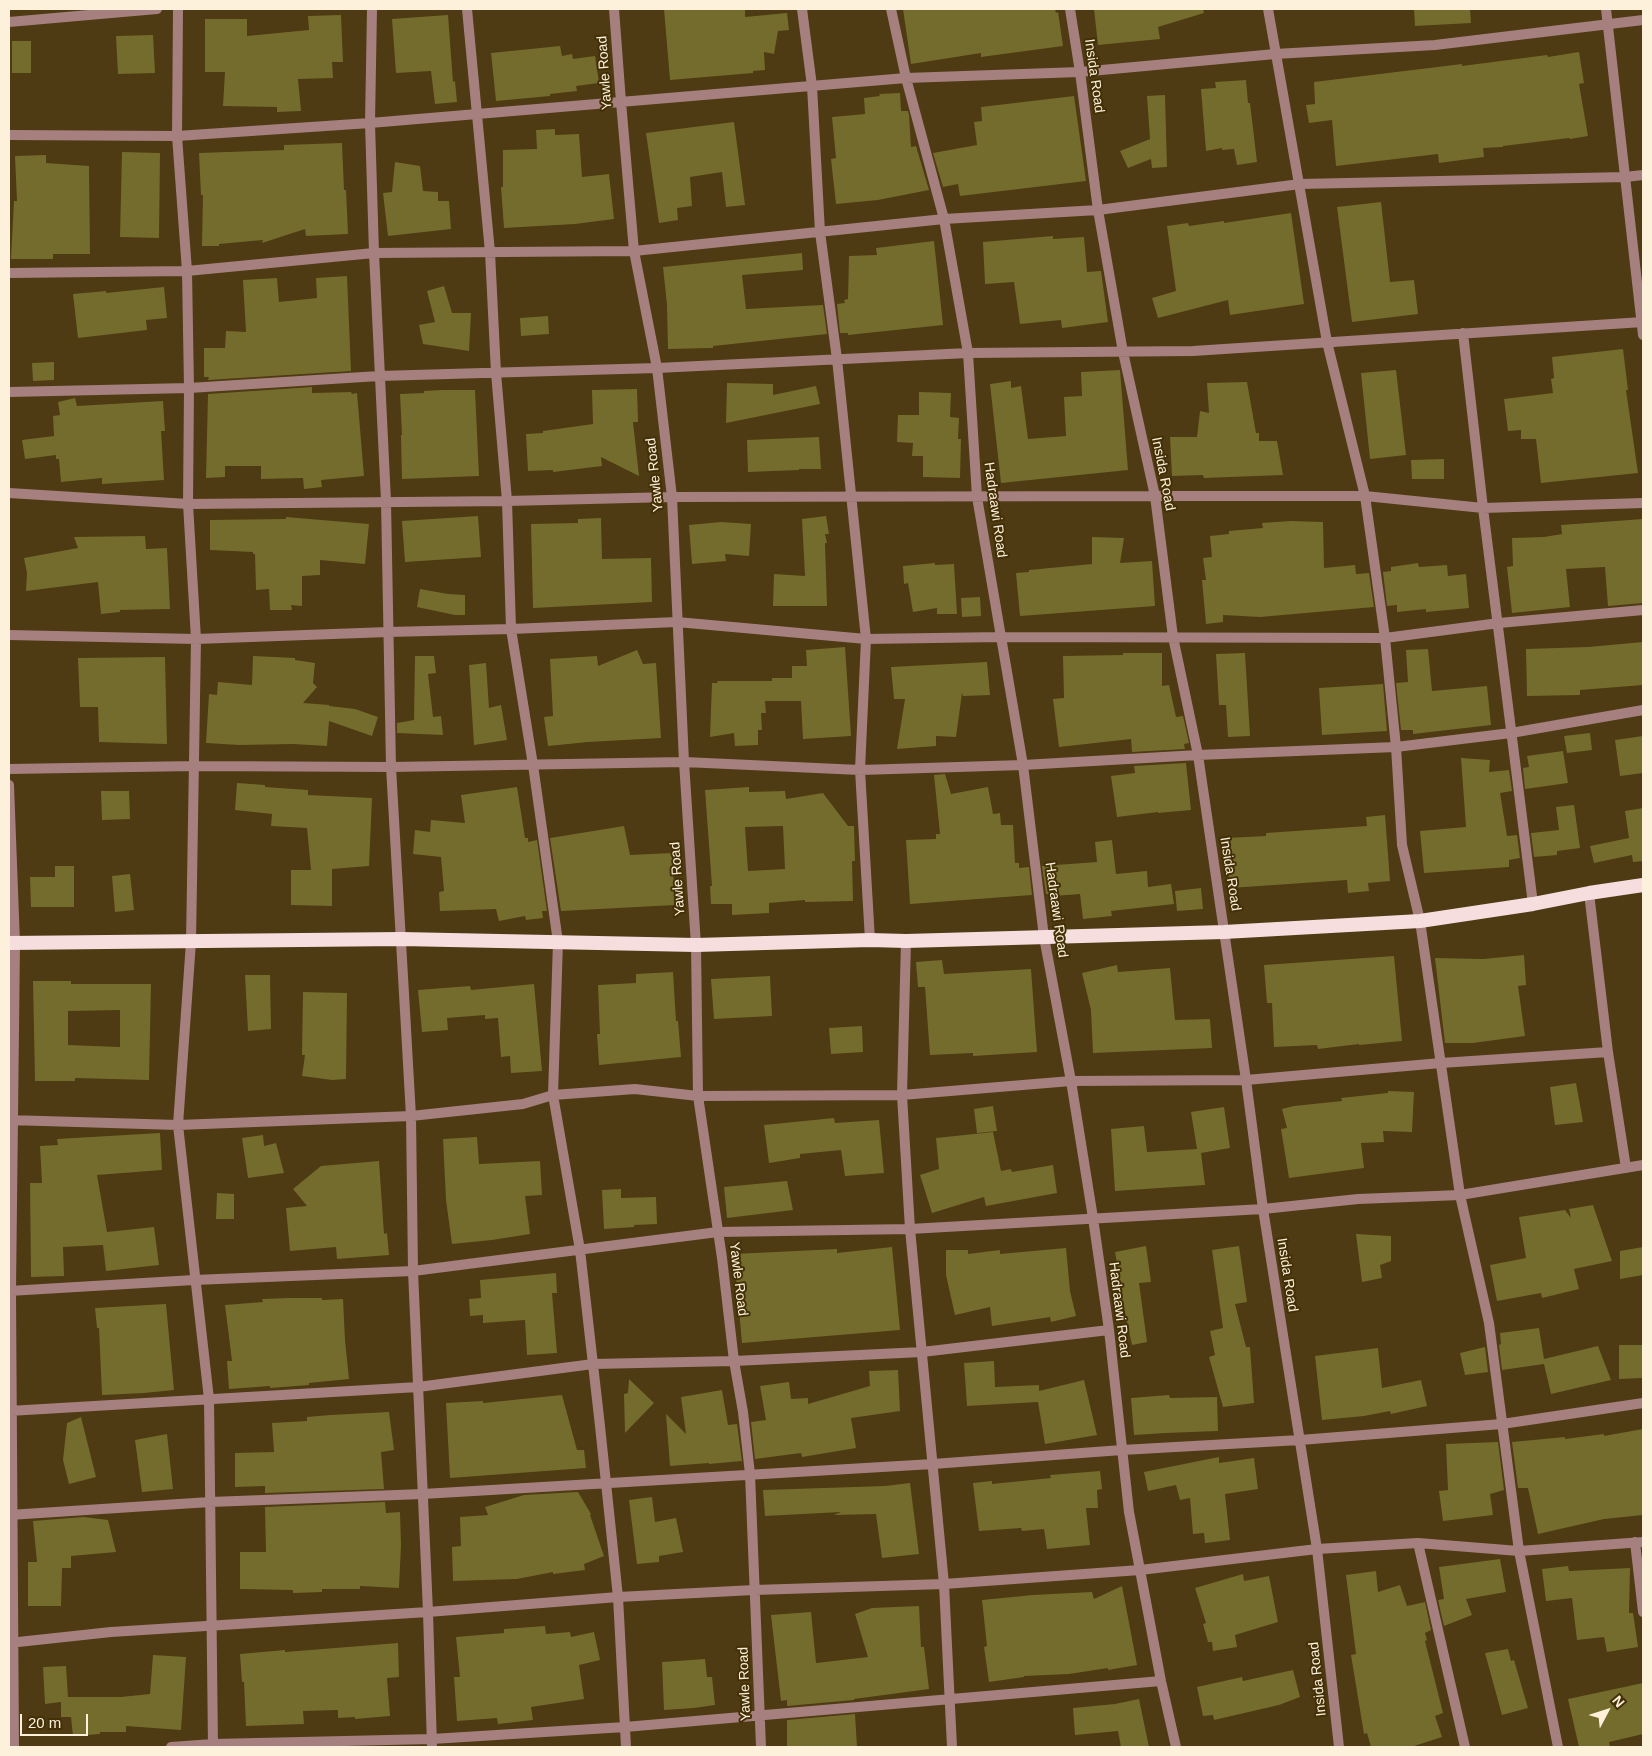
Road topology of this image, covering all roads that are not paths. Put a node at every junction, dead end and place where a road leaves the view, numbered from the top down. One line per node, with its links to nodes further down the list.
1 (158, 9): 12 (street)
2 (178, 9): 22 (street)
3 (372, 9): 20 (street)
4 (467, 9): 19 (street)
5 (614, 9): 18 (street, Yawle Road)
6 (802, 9): 17 (street)
7 (891, 9): 16 (street, Hadraawi Road)
8 (1070, 9): 15 (street, Insida Road)
9 (1268, 9): 14 (street)
10 (1606, 9): 13 (street)
11 (1643, 20): 13 (street)
12 (9, 22)
13 (1607, 24): 14 (street); 24 (street)
14 (1275, 54): 15 (street); 25 (street)
15 (1080, 72): 16 (street); 26 (street, Insida Road)
16 (906, 78): 17 (street); 27 (street, Hadraawi Road)
17 (812, 86): 18 (street); 28 (street)
18 (621, 102): 19 (street); 29 (street, Yawle Road)
19 (476, 115): 20 (street); 30 (street)
20 (370, 123): 22 (street); 31 (street)
21 (9, 135): 22 (street)
22 (177, 136): 32 (street)
23 (1643, 175): 24 (street)
24 (1625, 177): 25 (street); 34 (street)
25 (1300, 184): 26 (street); 37 (street)
26 (1098, 210): 27 (street); 38 (street, Insida Road)
27 (944, 220): 28 (street); 39 (street, Hadraawi Road)
28 (820, 232): 29 (street); 40 (street)
29 (634, 250): 30 (street); 41 (street, Yawle Road)
30 (490, 252): 31 (street); 42 (street)
31 (374, 253): 32 (street); 43 (street)
32 (187, 271): 33 (street); 44 (street)
33 (9, 273)
34 (1642, 322): 35 (street); 36 (street)
35 (1463, 333): 37 (street); 56 (street)
36 (1643, 335)
37 (1327, 342): 38 (street); 48 (street)
38 (1122, 352): 39 (street); 47 (street, Insida Road)
39 (968, 353): 40 (street); 51 (street, Hadraawi Road)
40 (836, 359): 41 (street); 50 (street)
41 (657, 368): 42 (street); 49 (street, Yawle Road)
42 (496, 373): 43 (street); 53 (street)
43 (379, 376): 44 (street); 52 (street)
44 (189, 388): 45 (street); 55 (street)
45 (9, 392)
46 (9, 493): 55 (street)
47 (1155, 496): 48 (street); 51 (street); 64 (street, Insida Road)
48 (1365, 496): 56 (street); 65 (street)
49 (672, 497): 50 (street); 53 (street); 58 (street, Yawle Road)
50 (851, 497): 51 (street); 67 (street)
51 (977, 497): 63 (street, Hadraawi Road)
52 (386, 501): 53 (street); 55 (street); 61 (street)
53 (507, 501): 60 (street)
54 (1643, 503): 56 (street)
55 (188, 504): 66 (street)
56 (1483, 508): 59 (street)
57 (1643, 610): 59 (street)
58 (677, 622): 60 (street); 67 (street); 72 (street, Yawle Road)
59 (1499, 623): 65 (street); 69 (street)
60 (511, 629): 61 (street); 73 (street)
61 (388, 632): 66 (street); 76 (street)
62 (9, 635): 66 (street)
63 (1002, 637): 64 (street); 67 (street); 74 (street, Hadraawi Road)
64 (1173, 637): 65 (street); 71 (street, Insida Road)
65 (1385, 638): 70 (street)
66 (196, 639): 75 (street)
67 (866, 639): 78 (street)
68 (1643, 710): 69 (street)
69 (1511, 733): 70 (street); 82 (street)
70 (1396, 747): 71 (street); 83 (street)
71 (1198, 755): 74 (street); 84 (street, Insida Road)
72 (684, 762): 73 (street); 78 (street); 92 (street, Yawle Road)
73 (533, 764): 76 (street); 90 (street)
74 (1023, 765): 78 (street); 85 (street, Hadraawi Road)
75 (195, 766): 76 (street); 77 (street); 89 (street)
76 (390, 767): 86 (street)
77 (9, 769)
78 (860, 770): 87 (street)
79 (9, 785): 91 (street)
80 (1643, 885): 81 (highway)
81 (1589, 893): 82 (highway); 93 (street)
82 (1533, 904): 83 (highway)
83 (1420, 921): 84 (highway); 94 (street)
84 (1224, 932): 85 (highway); 95 (street, Insida Road)
85 (1044, 937): 88 (highway); 96 (street, Hadraawi Road)
86 (400, 939): 89 (highway); 90 (highway); 100 (street)
87 (870, 940): 88 (highway); 92 (highway)
88 (906, 941): 98 (street)
89 (191, 942): 91 (highway); 102 (street)
90 (558, 942): 92 (highway); 97 (street)
91 (12, 943): 101 (street)
92 (696, 945): 99 (street, Yawle Road)
93 (1608, 1052): 94 (street); 104 (street)
94 (1440, 1063): 95 (street); 105 (street)
95 (1246, 1080): 96 (street); 106 (street, Insida Road)
96 (1071, 1081): 98 (street); 107 (street, Hadraawi Road)
97 (554, 1095): 99 (street); 100 (street); 110 (street)
98 (902, 1095): 99 (street); 108 (street)
99 (698, 1096): 109 (street, Yawle Road)
100 (412, 1116): 102 (street); 111 (street)
101 (10, 1120): 102 (street); 113 (street)
102 (178, 1125): 112 (street)
103 (1643, 1165): 104 (street)
104 (1626, 1168): 105 (street)
105 (1460, 1195): 106 (street); 122 (street)
106 (1263, 1209): 107 (street); 123 (street, Insida Road)
107 (1093, 1218): 108 (street); 114 (street, Hadraawi Road)
108 (910, 1229): 109 (street); 115 (street)
109 (718, 1232): 110 (street); 116 (street, Yawle Road)
110 (580, 1250): 111 (street); 117 (street)
111 (413, 1271): 112 (street); 118 (street)
112 (194, 1280): 113 (street); 119 (street)
113 (10, 1291): 121 (street)
114 (1109, 1330): 115 (street); 124 (street, Hadraawi Road)
115 (922, 1352): 116 (street); 125 (street)
116 (734, 1361): 117 (street); 126 (street, Yawle Road)
117 (592, 1364): 118 (street); 127 (street)
118 (418, 1387): 119 (street); 128 (street)
119 (209, 1399): 121 (street); 129 (street)
120 (1643, 1403): 122 (street)
121 (10, 1411): 130 (street)
122 (1502, 1424): 123 (street); 134 (street)
123 (1300, 1440): 124 (street); 133 (street, Insida Road)
124 (1122, 1450): 125 (street); 135 (street, Hadraawi Road)
125 (933, 1464): 126 (street); 136 (street)
126 (750, 1474): 127 (street); 137 (street, Yawle Road)
127 (606, 1483): 128 (street); 138 (street)
128 (423, 1494): 129 (street); 139 (street)
129 (210, 1502): 130 (street); 141 (street)
130 (11, 1515): 142 (street)
131 (1639, 1542): 134 (street); 140 (street)
132 (1418, 1543): 133 (street); 134 (street); 156 (street)
133 (1317, 1550): 135 (street); 155 (street, Insida Road)
134 (1519, 1551): 157 (street)
135 (1140, 1570): 136 (street); 143 (street, Hadraawi Road)
136 (944, 1584): 137 (street); 144 (street)
137 (754, 1590): 138 (street); 145 (street, Yawle Road)
138 (618, 1597): 139 (street); 146 (street)
139 (428, 1612): 141 (street); 147 (street)
140 (1643, 1612)
141 (212, 1626): 142 (street); 148 (street)
142 (11, 1643): 149 (street)
143 (1161, 1681): 144 (street); 154 (street, Hadraawi Road)
144 (950, 1700): 145 (street); 153 (street)
145 (760, 1715): 146 (street); 152 (street, Yawle Road)
146 (625, 1727): 147 (street); 151 (street)
147 (432, 1743): 148 (street)
148 (213, 1746): 150 (street)
149 (14, 1747)
150 (171, 1747)
151 (626, 1747)
152 (761, 1747)
153 (952, 1747)
154 (1176, 1747)
155 (1339, 1747)
156 (1465, 1747)
157 (1558, 1747)

